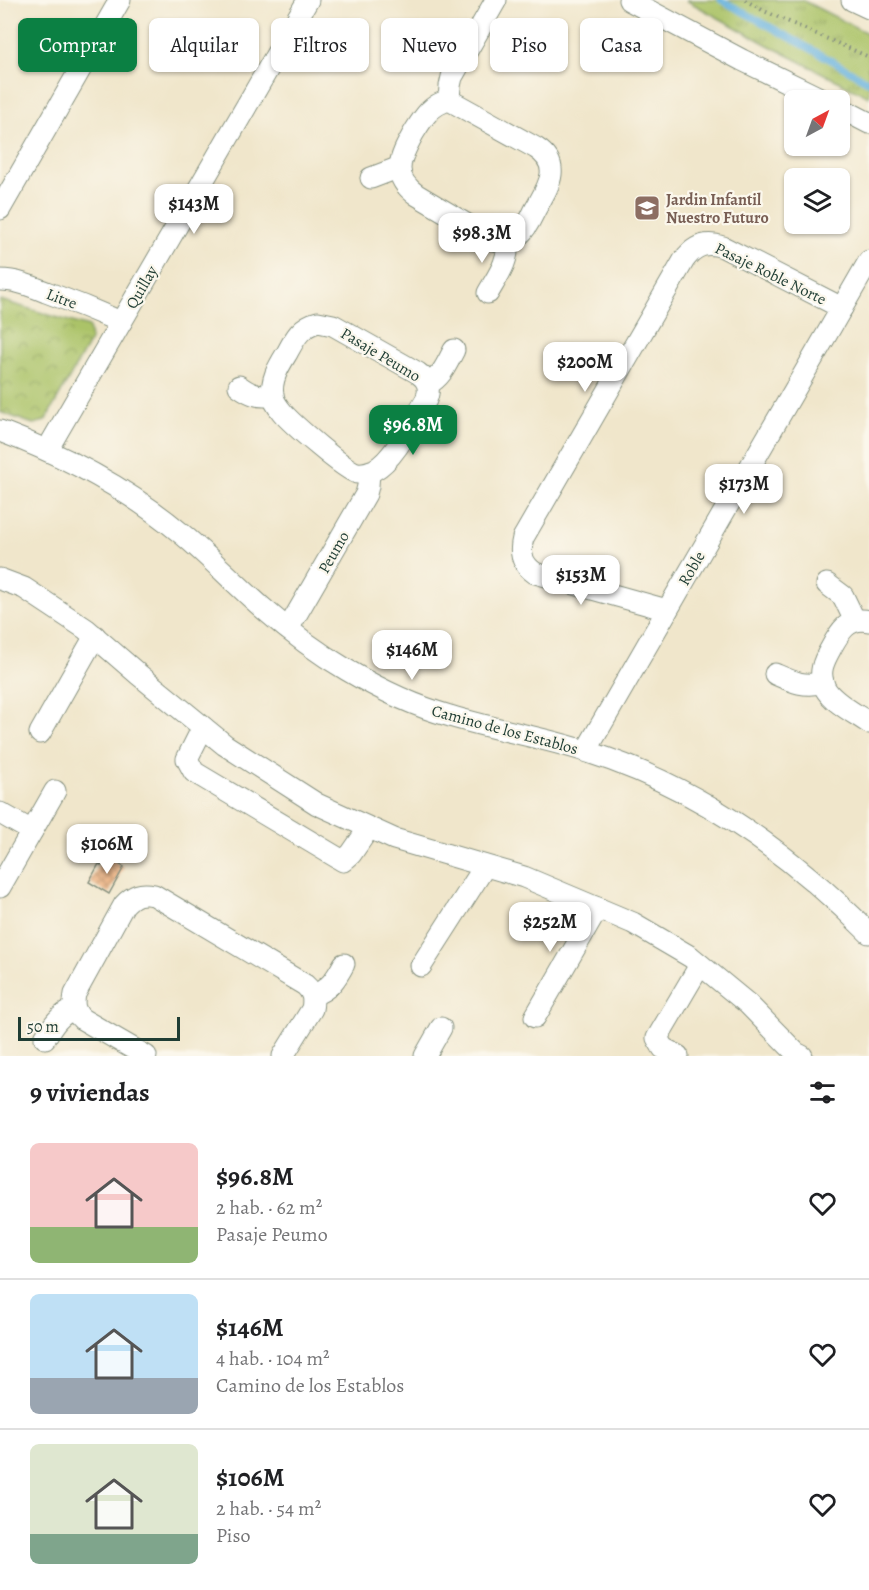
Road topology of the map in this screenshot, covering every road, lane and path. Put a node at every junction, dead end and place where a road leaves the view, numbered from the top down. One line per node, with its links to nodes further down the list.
1 (120, 0): 15 (street)
2 (307, 0): 21 (street, Quillay)
3 (496, 0): 10 (street)
4 (629, 0): 9 (street)
5 (745, 0): 8 (path)
6 (852, 0): 7 (street)
7 (869, 8)
8 (869, 57)
9 (804, 90)
10 (449, 100): 13 (street); 16 (street)
11 (850, 113): 12 (street)
12 (869, 123)
13 (400, 167): 14 (street); 16 (street)
14 (371, 178)
15 (0, 209)
16 (507, 241): 19 (street)
17 (869, 261): 20 (street, Roble)
18 (0, 280): 21 (street, Litre)
19 (488, 293)
20 (842, 308): 31 (street, Roble); 31 (street, Pasaje Roble Norte)
21 (121, 322): 27 (street, Quillay)
22 (454, 350): 23 (street, Pasaje Peumo)
23 (428, 384): 25 (street, Pasaje Peumo); 28 (street, Pasaje Peumo)
24 (239, 386): 25 (street)
25 (273, 395): 28 (street)
26 (0, 431): 27 (street, Camino de los Establos)
27 (47, 450): 33 (street, Camino de los Establos)
28 (369, 472): 33 (street, Peumo)
29 (0, 579): 34 (street)
30 (827, 584): 32 (street)
31 (667, 610): 40 (street, Roble)
32 (862, 621): 36 (street)
33 (288, 629): 40 (street, Camino de los Establos)
34 (94, 636): 38 (street); 39 (street)
35 (775, 674): 36 (street)
36 (823, 682): 37 (street)
37 (869, 723)
38 (203, 727): 43 (street); 43 (street)
39 (40, 732)
40 (586, 751): 47 (street, Camino de los Establos)
41 (55, 791): 44 (street)
42 (0, 813): 44 (street)
43 (369, 828): 45 (street)
44 (32, 831): 46 (street)
45 (485, 866): 48 (street); 53 (street)
46 (0, 887)
47 (837, 901): 49 (street, Camino de los Establos); 50 (street, Camino de los Establos)
48 (598, 908): 52 (street); 56 (street)
49 (869, 919)
50 (869, 933)
51 (344, 964): 54 (street)
52 (700, 965): 60 (street); 63 (street)
53 (421, 966)
54 (313, 995): 55 (street); 59 (street)
55 (74, 1009): 58 (street); 61 (street)
56 (535, 1017)
57 (441, 1028): 62 (street)
58 (45, 1038)
59 (291, 1054)
60 (798, 1055)
61 (146, 1056)
62 (425, 1056)
63 (678, 1056)

